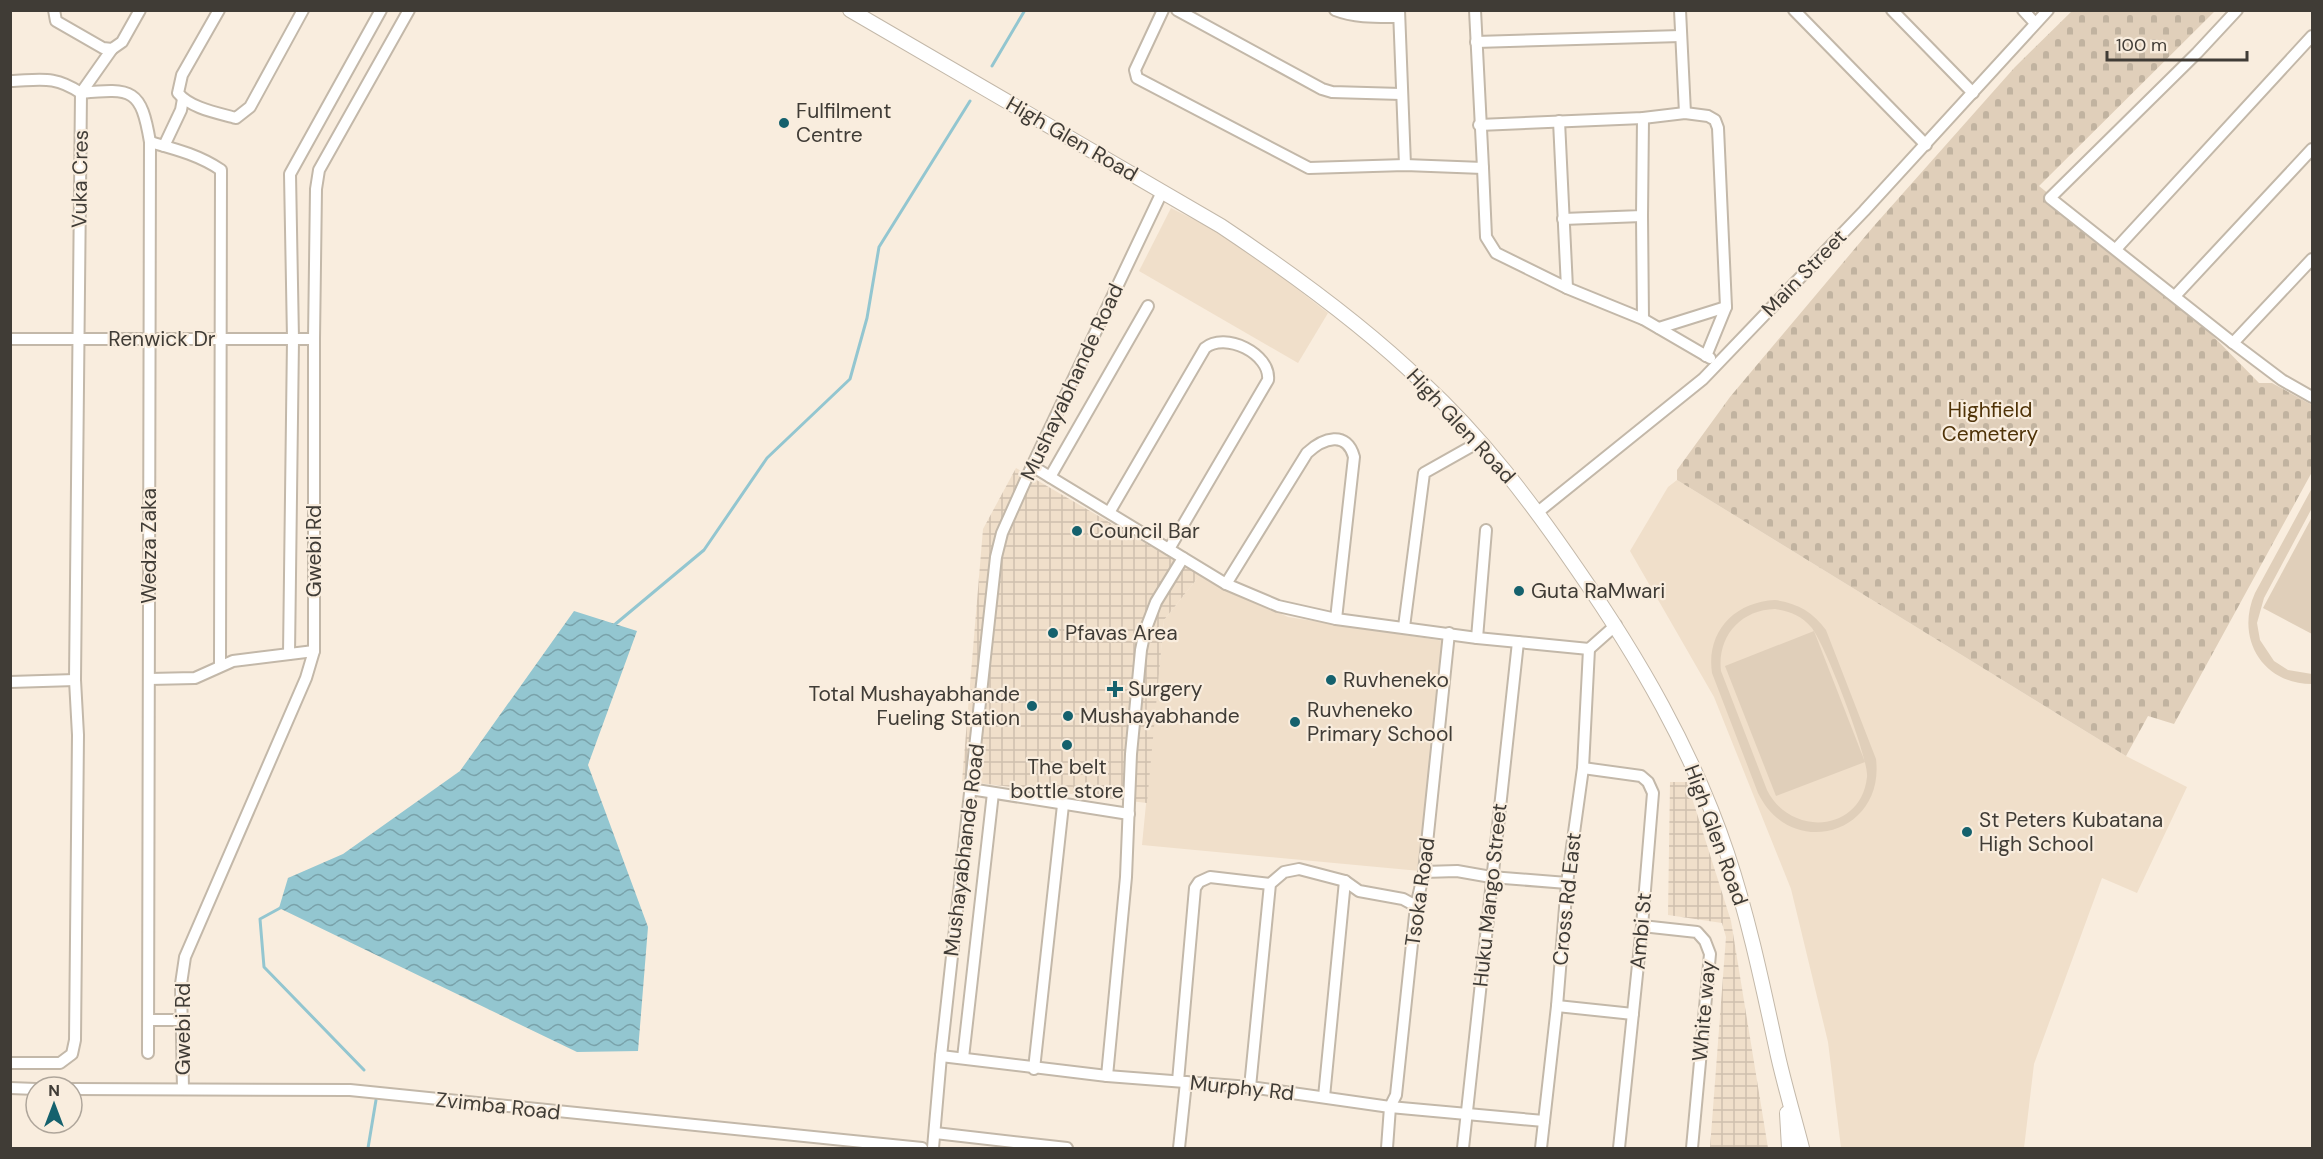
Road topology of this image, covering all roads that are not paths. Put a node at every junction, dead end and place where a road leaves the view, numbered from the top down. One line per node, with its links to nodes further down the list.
1 (54, 10): 23 (street)
2 (140, 10): 23 (street)
3 (219, 10): 28 (street)
4 (303, 10): 28 (street)
5 (381, 10): 54 (street)
6 (409, 10): 55 (street, Gwebi Rd)
7 (850, 10): 39 (main road, High Glen Road)
8 (1163, 10): 37 (street)
9 (1177, 10): 27 (street)
10 (1335, 10): 18 (street)
11 (1475, 10): 22 (street)
12 (1680, 10): 20 (street)
13 (1794, 10): 34 (street)
14 (1892, 10): 26 (street)
15 (2023, 10): 19 (street)
16 (2048, 10): 19 (street, Main Street)
17 (2237, 10): 42 (street)
18 (1399, 14): 27 (street)
19 (2035, 23): 26 (street, Main Street)
20 (1681, 36): 22 (street); 29 (street)
21 (2313, 36): 42 (street)
22 (1476, 42): 32 (street)
23 (112, 49): 25 (street)
24 (10, 81): 25 (street)
25 (81, 93): 33 (street, Wedza Zaka); 51 (street, Vuka Cres)
26 (1973, 93): 34 (street, Main Street)
27 (1401, 94): 37 (street)
28 (180, 96): 35 (street)
29 (1685, 113): 30 (street); 47 (street)
30 (1643, 118): 31 (street); 40 (street)
31 (1559, 121): 32 (street); 41 (street)
32 (1479, 125): 38 (street)
33 (150, 142): 35 (street); 52 (street, Wedza Zaka)
34 (1926, 145): 58 (street, Main Street)
35 (164, 146): 53 (street)
36 (2313, 149): 45 (street)
37 (1405, 165): 38 (street)
38 (1483, 168): 44 (street)
39 (1162, 192): 60 (main road, High Glen Road); 61 (street, Mushayabhande Road)
40 (1642, 216): 41 (street); 48 (street)
41 (1563, 219): 44 (street)
42 (2116, 249): 45 (street)
43 (2313, 259): 56 (street)
44 (1567, 288): 48 (street)
45 (2175, 296): 56 (street)
46 (1148, 306): 62 (street)
47 (1725, 307): 49 (street); 57 (street)
48 (1642, 319): 49 (street)
49 (1659, 328): 57 (street)
50 (10, 339): 51 (street, Renwick Dr)
51 (77, 339): 52 (street, Renwick Dr); 80 (street, Vuka Cres)
52 (148, 339): 53 (street, Renwick Dr); 79 (street, Wedza Zaka)
53 (221, 339): 54 (street, Renwick Dr); 78 (street)
54 (293, 339): 55 (street, Renwick Dr); 77 (street)
55 (314, 339): 76 (street, Gwebi Rd)
56 (2233, 343): 59 (street)
57 (1706, 356): 58 (street)
58 (1718, 364): 64 (street, Main Street)
59 (2313, 397)
60 (1479, 442): 64 (main road, High Glen Road); 71 (street)
61 (1032, 466): 62 (street); 83 (street, Mushayabhande Road)
62 (1050, 477): 63 (street)
63 (1110, 511): 66 (street); 66 (street)
64 (1538, 512): 70 (main road, High Glen Road)
65 (1486, 531): 73 (street)
66 (1169, 549): 67 (street)
67 (1183, 558): 68 (street); 86 (street)
68 (1226, 584): 69 (street); 69 (street)
69 (1336, 619): 71 (street)
70 (1616, 625): 75 (street); 105 (main road, High Glen Road)
71 (1404, 627): 72 (street)
72 (1449, 633): 73 (street); 87 (street, Tsoka Road)
73 (1477, 638): 74 (street)
74 (1518, 642): 75 (street); 88 (street, Huku Mango Street)
75 (1588, 650): 82 (street, Cross Rd East)
76 (314, 651): 77 (street); 97 (street, Gwebi Rd)
77 (289, 654): 78 (street)
78 (220, 665): 79 (street)
79 (149, 679): 96 (street, Wedza Zaka)
80 (75, 680): 81 (street); 101 (street, Vuka Cres)
81 (10, 682)
82 (1583, 768): 90 (street, Cross Rd East); 93 (street, Ambi St)
83 (970, 789): 84 (street); 99 (street, Mushayabhande Road)
84 (993, 794): 85 (street); 100 (street)
85 (1063, 805): 86 (street); 102 (street)
86 (1129, 814): 103 (street)
87 (1424, 872): 88 (street); 92 (street, Tsoka Road)
88 (1491, 877): 90 (street); 111 (street, Huku Mango Street)
89 (1345, 881): 91 (street); 92 (street); 109 (street)
90 (1567, 883): 94 (street, Cross Rd East)
91 (1270, 884): 104 (street); 106 (street)
92 (1416, 906): 110 (street, Tsoka Road)
93 (1642, 926): 95 (street, Ambi St); 122 (street, White way)
94 (1557, 1006): 95 (street); 112 (street, Cross Rd East)
95 (1633, 1014): 121 (street, Ambi St)
96 (149, 1020): 97 (street); 98 (street, Wedza Zaka)
97 (181, 1020): 108 (street, Gwebi Rd)
98 (148, 1053)
99 (941, 1056): 100 (street, Murphy Rd); 113 (street, Mushayabhande Road)
100 (963, 1058): 102 (street, Murphy Rd)
101 (10, 1063)
102 (1034, 1068): 103 (street, Murphy Rd)
103 (1107, 1076): 104 (street, Murphy Rd)
104 (1182, 1081): 106 (street, Murphy Rd); 117 (street)
105 (1785, 1081): 123 (main road, High Glen Road); 124 (main road, High Glen Road)
106 (1250, 1087): 109 (street, Murphy Rd)
107 (84, 1089): 108 (street, Zvimba Road)
108 (183, 1089): 114 (street, Zvimba Road)
109 (1324, 1097): 110 (street, Murphy Rd)
110 (1390, 1107): 111 (street, Murphy Rd); 118 (street, Tsoka Road)
111 (1467, 1114): 112 (street, Murphy Rd); 119 (street, Huku Mango Street)
112 (1544, 1121): 120 (street, Cross Rd East)
113 (935, 1133): 115 (street, Mushayabhande Road); 116 (street)
114 (922, 1149)
115 (933, 1149)
116 (1067, 1149)
117 (1179, 1149)
118 (1387, 1149)
119 (1463, 1149)
120 (1541, 1149)
121 (1618, 1149)
122 (1692, 1149)
123 (1789, 1149)
124 (1802, 1149)

